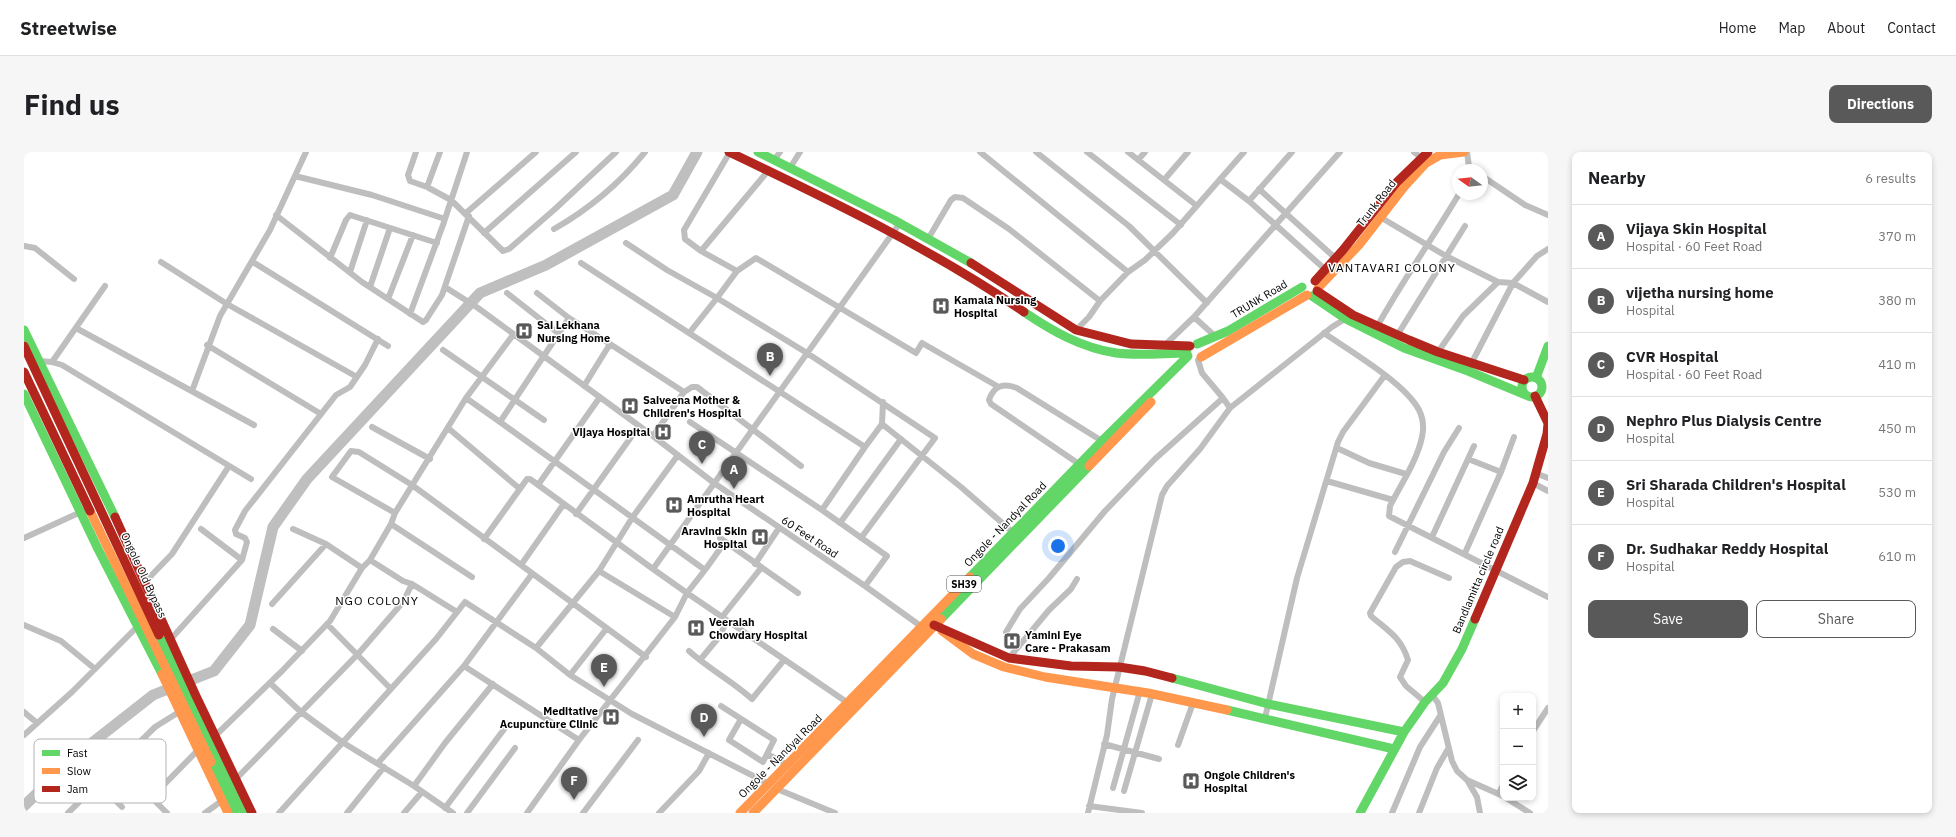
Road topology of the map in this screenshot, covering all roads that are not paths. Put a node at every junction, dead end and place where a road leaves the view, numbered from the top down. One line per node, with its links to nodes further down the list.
1 (306, 152): 29 (street)
2 (416, 152): 33 (street)
3 (440, 152): 33 (street)
4 (467, 152): 35 (street)
5 (536, 152): 42 (street)
6 (576, 152): 53 (street)
7 (616, 152): 53 (street)
8 (645, 152): 51 (street)
9 (730, 152): 28 (main road); 61 (street)
10 (758, 152): 24 (main road)
11 (800, 152): 27 (street)
12 (980, 152): 71 (street)
13 (1036, 152): 62 (street)
14 (1087, 152): 47 (street)
15 (1128, 152): 25 (street)
16 (1145, 152): 25 (street)
17 (1188, 152): 31 (street)
18 (1244, 152): 30 (street)
19 (1292, 152): 34 (street)
20 (1340, 152): 39 (street)
21 (1464, 152): 43 (main road, Trunk Road)
22 (1467, 152): 26 (street)
23 (1421, 154): 72 (main road, Trunk Road)
24 (777, 156): 27 (main road)
25 (1138, 160): 31 (street)
26 (1469, 164)
27 (790, 168): 46 (main road)
28 (768, 171): 52 (main road); 61 (street)
29 (295, 176): 41 (street); 44 (street)
30 (1220, 179): 37 (street); 38 (street)
31 (1164, 180): 38 (street)
32 (1488, 180): 40 (street)
33 (427, 187): 35 (street)
34 (1259, 189): 37 (street); 39 (street)
35 (451, 200): 42 (street); 44 (street)
36 (1455, 200): 59 (street)
37 (1249, 201): 48 (street)
38 (1197, 206): 47 (street)
39 (1286, 213): 48 (street); 63 (street)
40 (1548, 214)
41 (276, 215): 65 (street); 67 (street)
42 (467, 215): 53 (street); 78 (street)
43 (1380, 218): 59 (street); 72 (main road, Trunk Road)
44 (445, 219): 57 (street)
45 (367, 220): 50 (street); 65 (street); 70 (street)
46 (900, 224): 52 (street); 55 (main road)
47 (1180, 225): 62 (street)
48 (1275, 225): 72 (street); 87 (street)
49 (1466, 226): 64 (street)
50 (390, 228): 54 (street); 77 (street)
51 (554, 229)
52 (892, 232): 89 (street); 114 (main road)
53 (484, 233)
54 (413, 235): 57 (street); 84 (street)
55 (928, 239): 85 (street); 97 (main road)
56 (626, 243): 83 (street)
57 (437, 244): 90 (street)
58 (24, 246): 73 (street)
59 (1428, 246): 64 (street); 94 (street)
60 (1548, 249): 75 (street)
61 (701, 251): 69 (street)
62 (1155, 251): 71 (street); 87 (street)
63 (1334, 256)
64 (1446, 256): 74 (street); 101 (street)
65 (330, 258): 70 (street)
66 (161, 262): 88 (street)
67 (253, 262): 88 (street); 104 (street)
68 (581, 263): 98 (street)
69 (737, 271): 83 (street); 89 (street)
70 (350, 272): 77 (street)
71 (1128, 272): 85 (street)
72 (1328, 272): 80 (main road, Trunk Road)
73 (74, 279)
74 (1498, 282): 75 (street); 112 (street)
75 (1514, 283): 86 (street); 118 (street)
76 (105, 286): 95 (street)
77 (370, 287): 84 (street)
78 (445, 287): 90 (street); 102 (street, 60 Feet Road)
79 (1302, 287): 80 (main road); 80 (main road, TRUNK Road); 103 (main road, TRUNK Road)
80 (1314, 290): 91 (main road); 114 (main road)
81 (508, 292): 99 (street)
82 (537, 293): 93 (street)
83 (717, 298): 98 (street); 113 (street)
84 (388, 299): 90 (street)
85 (1100, 301): 97 (street)
86 (1548, 302)
87 (1207, 303): 92 (street)
88 (227, 304): 106 (street); 121 (street)
89 (842, 307): 113 (street); 126 (street)
90 (410, 314)
91 (1348, 316): 94 (main road); 100 (street); 118 (main road)
92 (1194, 317): 103 (street); 107 (street)
93 (569, 318): 99 (street); 105 (street)
94 (1378, 325): 101 (main road)
95 (76, 328): 117 (street); 127 (street)
96 (24, 330): 116 (main road)
97 (1076, 330): 107 (main road)
98 (690, 332): 129 (street)
99 (558, 333): 115 (street)
100 (1324, 333): 120 (street); 138 (street)
101 (1398, 334): 112 (main road)
102 (513, 335): 115 (street, 60 Feet Road); 122 (street)
103 (1216, 337): 114 (main road, TRUNK Road)
104 (378, 339): 109 (street); 121 (street)
105 (610, 344): 125 (street); 128 (street)
106 (207, 345): 127 (street); 139 (street)
107 (1165, 345): 114 (main road)
108 (24, 346): 251 (main road, Ongole Old Bypass)
109 (388, 346)
110 (1548, 346): 123 (main road)
111 (444, 350): 122 (street)
112 (1438, 352): 118 (main road)
113 (807, 353): 129 (street); 137 (street)
114 (1194, 354): 135 (street); 154 (main road, Ongole - Nandyal Road / SH39); 193 (main road, Ongole - Nandyal Road / SH39)
115 (543, 357): 125 (street, 60 Feet Road); 136 (street)
116 (39, 361): 117 (street); 219 (main road)
117 (52, 362): 165 (street)
118 (1470, 367): 124 (main road); 131 (main road)
119 (24, 372): 182 (main road, Ongole Old Bypass)
120 (1385, 375): 157 (street); 169 (street)
121 (357, 377): 139 (street)
122 (480, 377): 133 (street); 136 (street)
123 (1536, 378): 124 (main road); 132 (main road)
124 (1524, 380): 131 (main road)
125 (584, 386): 134 (street, 60 Feet Road)
126 (997, 386): 154 (street); 164 (street)
127 (192, 391): 145 (street)
128 (684, 392): 149 (street); 151 (street)
129 (779, 392): 149 (street); 156 (street)
130 (24, 394): 182 (main road)
131 (1526, 395): 132 (main road)
132 (1535, 396): 143 (main road, Bandlamitta circle road)
133 (466, 398): 141 (street); 148 (street)
134 (600, 398): 146 (street, 60 Feet Road); 163 (street)
135 (1223, 398): 138 (street); 238 (street)
136 (515, 400): 140 (street); 141 (street)
137 (883, 402): 144 (street); 160 (street)
138 (1230, 408): 249 (street)
139 (321, 414): 205 (street)
140 (544, 420)
141 (500, 422): 163 (street)
142 (690, 422): 158 (street)
143 (1548, 423): 168 (main road, Bandlamitta circle road)
144 (882, 424): 153 (street); 156 (street)
145 (254, 425)
146 (638, 426): 151 (street, 60 Feet Road); 178 (street)
147 (372, 427): 161 (street)
148 (448, 428): 161 (street); 177 (street)
149 (753, 428): 158 (street); 166 (street)
150 (1459, 428): 189 (street)
151 (653, 436): 159 (street, 60 Feet Road)
152 (1514, 437): 167 (street)
153 (901, 439): 160 (street); 187 (street)
154 (1102, 441): 164 (main road, Ongole - Nandyal Road / SH39)
155 (1474, 446): 162 (street)
156 (865, 448): 183 (street)
157 (1337, 448): 169 (street); 172 (street)
158 (736, 453): 173 (street); 183 (street)
159 (678, 455): 173 (street, 60 Feet Road); 186 (street)
160 (923, 455): 193 (street); 197 (street)
161 (430, 459): 175 (street)
162 (1468, 459): 167 (street); 194 (street)
163 (556, 461): 176 (street); 178 (street)
164 (1080, 464): 193 (main road, Ongole - Nandyal Road / SH39)
165 (229, 466): 171 (street); 219 (street)
166 (801, 466)
167 (1501, 472): 204 (street)
168 (1535, 473): 170 (street); 174 (main road, Bandlamitta circle road)
169 (1406, 474): 180 (street)
170 (1548, 478)
171 (251, 479)
172 (1327, 481): 180 (street); 265 (street)
173 (714, 483): 190 (street, 60 Feet Road); 202 (street)
174 (1533, 483): 179 (street); 213 (main road, Bandlamitta circle road)
175 (412, 485): 184 (street); 184 (street); 198 (street)
176 (538, 485): 177 (street); 181 (street)
177 (520, 488): 198 (street)
178 (594, 489): 185 (street); 186 (street)
179 (1548, 491)
180 (1393, 500): 189 (street)
181 (563, 505): 185 (street); 208 (street)
182 (85, 510): 195 (street); 234 (main road); 251 (main road, Ongole Old Bypass)
183 (822, 510): 187 (street)
184 (395, 512): 188 (street)
185 (576, 514): 200 (street)
186 (632, 518): 200 (street); 202 (street)
187 (840, 523): 197 (street)
188 (392, 524): 206 (street); 216 (street)
189 (1407, 525): 194 (street); 203 (street)
190 (779, 528): 207 (street); 221 (street, 60 Feet Road)
191 (201, 529): 205 (street)
192 (293, 529): 201 (street)
193 (1016, 535): 231 (main road, Ongole - Nandyal Road / SH39)
194 (1432, 537): 204 (street)
195 (24, 538)
196 (720, 538): 199 (street)
197 (861, 538): 221 (street)
198 (484, 539): 208 (street)
199 (725, 542): 207 (street); 212 (street)
200 (616, 543): 211 (street); 214 (street)
201 (326, 544): 209 (street); 226 (street)
202 (670, 545): 211 (street); 212 (street)
203 (1395, 552)
204 (1465, 553): 213 (street)
205 (242, 560): 239 (street)
206 (370, 560): 209 (street); 220 (street)
207 (755, 564): 210 (street)
208 (520, 565): 215 (street)
209 (362, 568): 233 (street)
210 (761, 568): 223 (street); 229 (street)
211 (653, 569): 222 (street)
212 (705, 570): 222 (street)
213 (1495, 570): 224 (street); 259 (main road, Bandlamitta circle road)
214 (599, 571): 225 (street); 228 (street)
215 (532, 574): 225 (street); 230 (street)
216 (472, 578)
217 (1449, 578): 262 (street)
218 (1077, 579): 245 (street)
219 (144, 582): 239 (main road)
220 (412, 584): 227 (street); 243 (street)
221 (865, 586): 237 (street, 60 Feet Road)
222 (687, 593): 228 (street); 229 (street)
223 (798, 593)
224 (1548, 597)
225 (572, 602): 235 (street); 240 (street)
226 (272, 604)
227 (457, 612): 230 (street); 256 (street)
228 (675, 617): 244 (street)
229 (725, 619): 246 (street); 247 (street)
230 (497, 622): 240 (street); 248 (street)
231 (931, 623): 237 (main road, Ongole - Nandyal Road / SH39); 245 (main road); 255 (main road)
232 (24, 624): 250 (street)
233 (327, 624): 241 (street); 243 (street)
234 (137, 627): 250 (street); 251 (main road)
235 (607, 628): 244 (street); 252 (street)
236 (273, 629): 241 (street)
237 (925, 630): 263 (main road, Ongole - Nandyal Road / SH39); 290 (main road, Ongole - Nandyal Road / SH39)
238 (1006, 632)
239 (170, 640): 251 (main road)
240 (536, 648): 252 (street)
241 (302, 651): 253 (street)
242 (689, 651): 246 (street)
243 (358, 654): 256 (street); 269 (street)
244 (646, 656): 260 (street)
245 (1009, 658): 249 (main road)
246 (700, 660): 247 (street)
247 (784, 660): 263 (street)
248 (464, 666): 254 (street); 295 (street)
249 (1119, 667): 255 (street); 265 (main road)
250 (95, 669): 273 (street)
251 (173, 674): 264 (main road, Ongole Old Bypass); 264 (main road)
252 (570, 675): 260 (street)
253 (270, 683): 269 (street); 278 (street)
254 (493, 684): 280 (street); 301 (street)
255 (1115, 686): 257 (main road); 283 (street)
256 (391, 689): 282 (street)
257 (1140, 691): 258 (main road); 286 (street)
258 (1152, 694): 261 (main road); 291 (street)
259 (1432, 696): 262 (main road, Bandlamitta circle road); 270 (street)
260 (611, 702): 280 (street); 292 (street)
261 (1192, 702): 271 (main road); 284 (street)
262 (1425, 702): 276 (main road, Bandlamitta circle road)
263 (848, 703): 290 (main road, Ongole - Nandyal Road / SH39)
264 (185, 704): 278 (main road); 279 (street); 288 (main road); 320 (main road, Ongole Old Bypass); 321 (main road, Ongole Old Bypass)
265 (1268, 704): 271 (street); 276 (main road)
266 (721, 706): 272 (street)
267 (1548, 708): 275 (street)
268 (24, 712): 273 (street)
269 (301, 712): 282 (street); 298 (street)
270 (1440, 716): 289 (street); 336 (street)
271 (1265, 718): 287 (main road)
272 (741, 719): 293 (street); 293 (street)
273 (36, 723): 277 (street)
274 (508, 724): 314 (street)
275 (1534, 729)
276 (1404, 732): 287 (main road, Bandlamitta circle road)
277 (24, 735)
278 (215, 736): 298 (main road)
279 (143, 739)
280 (579, 740): 328 (street)
281 (638, 740): 329 (street)
282 (342, 742): 295 (street); 323 (street)
283 (1104, 744): 286 (street); 312 (street)
284 (1178, 745)
285 (515, 748): 327 (street)
286 (1123, 749): 291 (street); 303 (street)
287 (1394, 749): 335 (main road, Bandlamitta circle road)
288 (198, 750): 300 (street); 307 (main road)
289 (1448, 750): 299 (street); 337 (street)
290 (807, 752): 296 (main road, Ongole - Nandyal Road / SH39); 302 (main road, Ongole - Nandyal Road / SH39)
291 (1135, 752): 294 (street); 304 (street)
292 (709, 753): 302 (street); 330 (street)
293 (767, 754): 296 (street)
294 (1159, 759)
295 (378, 763): 297 (street)
296 (788, 765): 302 (main road, Ongole - Nandyal Road / SH39)
297 (384, 767): 301 (street); 324 (street)
298 (235, 780): 322 (main road)
299 (1466, 780): 306 (street); 338 (street)
300 (166, 783)
301 (414, 786): 305 (street)
302 (773, 786): 315 (main road, Ongole - Nandyal Road / SH39); 331 (main road, Ongole - Nandyal Road / SH39); 332 (street)
303 (1113, 788)
304 (1124, 791)
305 (422, 792): 314 (street); 325 (street)
306 (1500, 795)
307 (223, 800): 318 (street); 319 (main road)
308 (1511, 801): 339 (street)
309 (78, 803): 316 (street)
310 (118, 803): 313 (street)
311 (156, 803): 317 (street)
312 (1089, 806): 333 (street); 334 (street)
313 (122, 807)
314 (445, 808): 326 (street)
315 (758, 811)
316 (68, 813)
317 (167, 813)
318 (206, 813)
319 (228, 813)
320 (235, 813)
321 (245, 813)
322 (252, 813)
323 (279, 813)
324 (347, 813)
325 (404, 813)
326 (452, 813)
327 (467, 813)
328 (527, 813)
329 (583, 813)
330 (659, 813)
331 (740, 813)
332 (835, 813)
333 (1088, 813)
334 (1142, 813)
335 (1360, 813)
336 (1392, 813)
337 (1419, 813)
338 (1480, 813)
339 (1530, 813)

